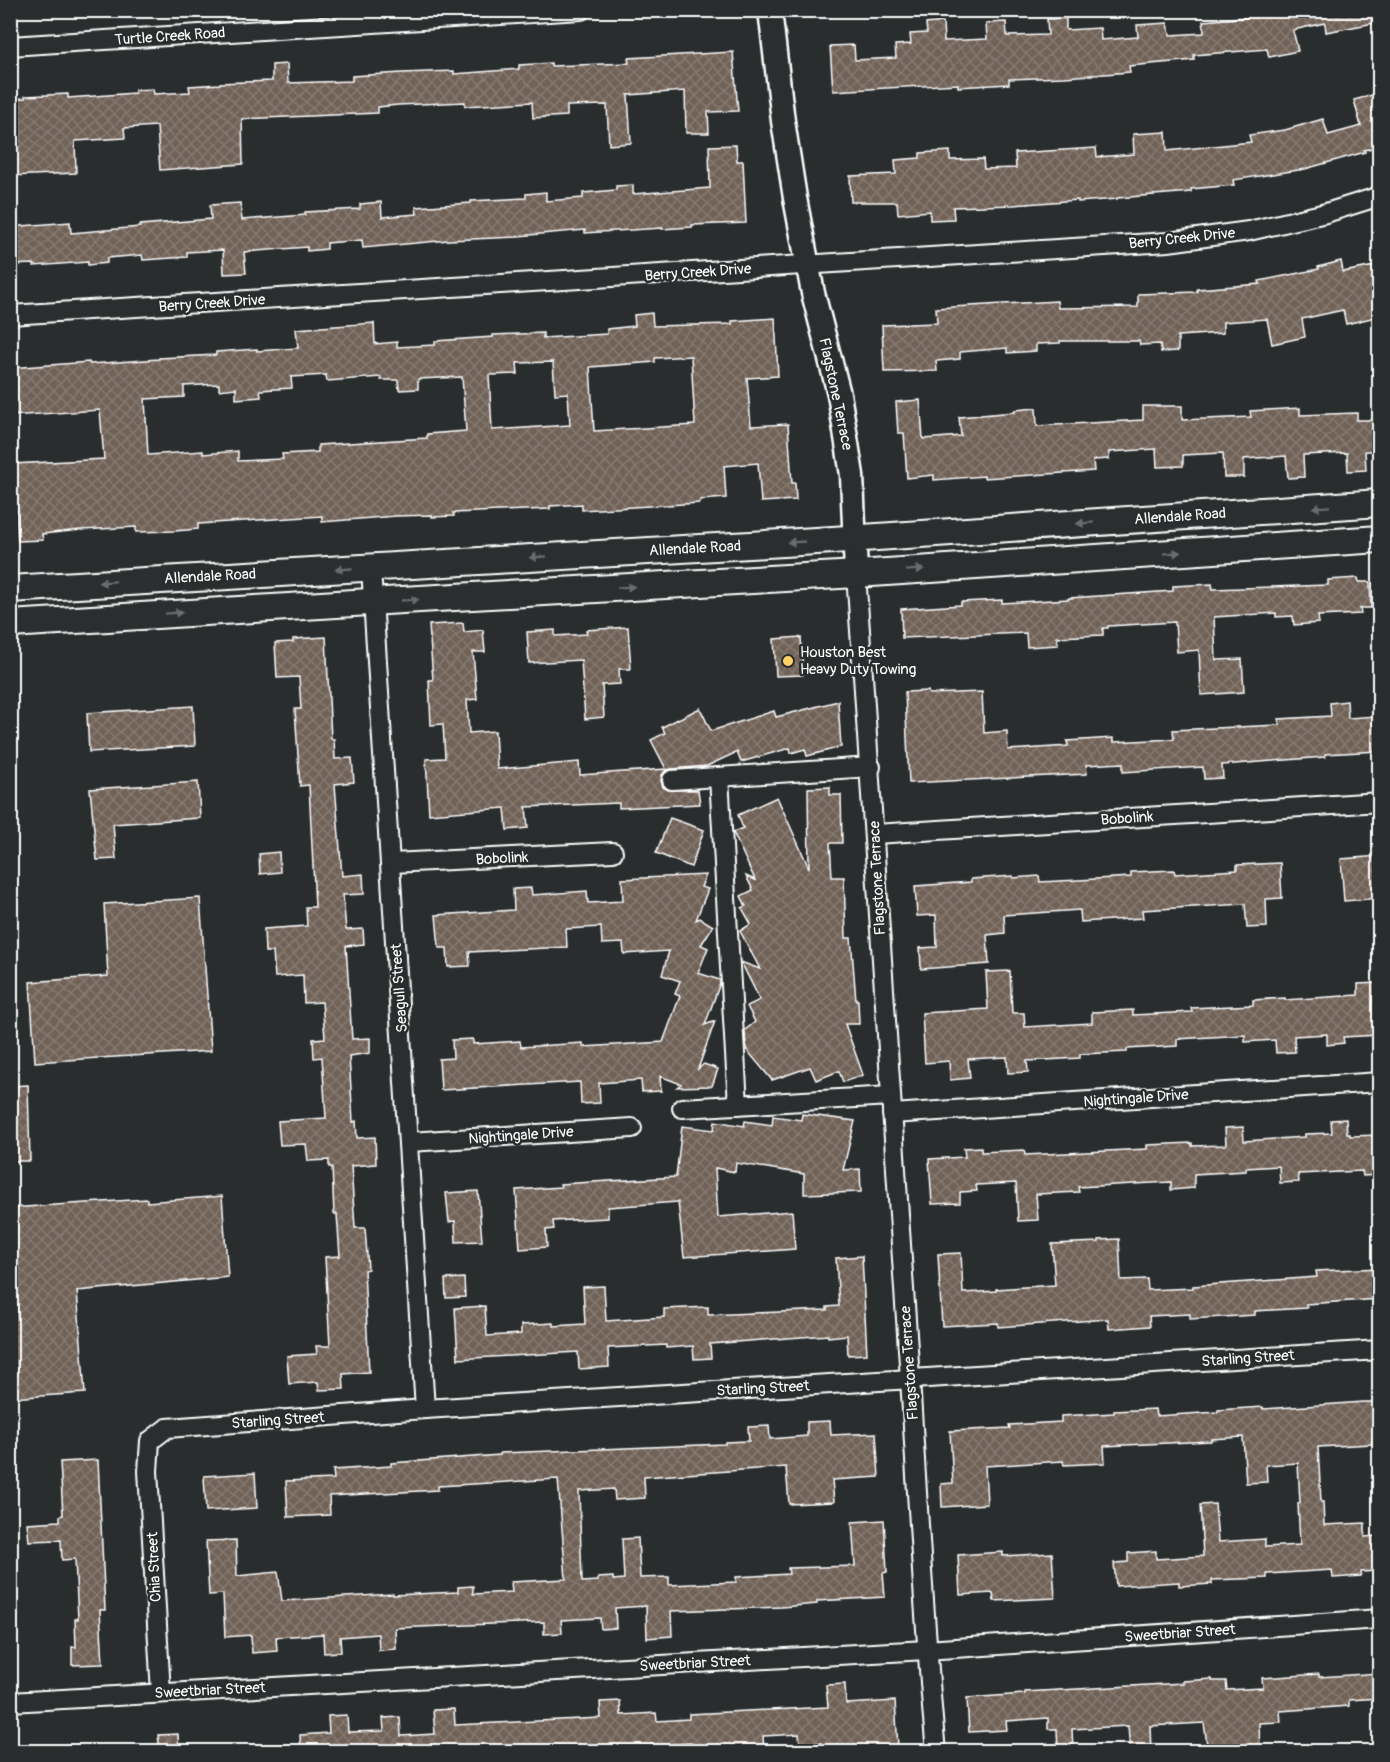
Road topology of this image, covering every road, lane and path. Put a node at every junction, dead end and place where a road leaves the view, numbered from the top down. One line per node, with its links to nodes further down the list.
1 (582, 10): 3 (street, Turtle Creek Road)
2 (770, 10): 5 (street, Flagstone Terrace)
3 (10, 46)
4 (1380, 196): 5 (street, Berry Creek Drive)
5 (808, 265): 6 (street, Berry Creek Drive); 10 (street, Flagstone Terrace)
6 (10, 315)
7 (1380, 503): 8 (main road, Allendale Road, one-way to 8)
8 (1125, 520): 10 (main road, Allendale Road, one-way to 10); 12 (main road)
9 (1380, 538): 12 (main road, one-way to 9)
10 (854, 539): 11 (main road, Allendale Road, one-way to 11); 14 (street, Flagstone Terrace)
11 (586, 554): 13 (main road, Allendale Road, one-way to 13); 17 (main road)
12 (1127, 556): 14 (main road, one-way to 12)
13 (371, 568): 15 (main road, Allendale Road, one-way to 15); 18 (street, Seagull Street)
14 (856, 574): 17 (main road, one-way to 14); 21 (street, Flagstone Terrace)
15 (137, 580): 16 (main road, Allendale Road, one-way to 16); 19 (main road)
16 (10, 589)
17 (589, 590): 18 (main road, one-way to 17)
18 (374, 603): 19 (main road, one-way to 18); 27 (street, Seagull Street)
19 (139, 615): 20 (main road)
20 (10, 624)
21 (871, 767): 22 (street); 25 (street, Flagstone Terrace)
22 (719, 777): 23 (street); 29 (street)
23 (672, 780)
24 (1380, 802): 25 (street, Bobolink)
25 (875, 834): 30 (street, Flagstone Terrace)
26 (613, 852): 27 (street, Bobolink)
27 (392, 863): 33 (street, Seagull Street)
28 (1380, 1082): 30 (street, Nightingale Drive)
29 (738, 1105): 30 (street, Nightingale Drive); 31 (street, Nightingale Drive)
30 (892, 1105): 35 (street, Flagstone Terrace)
31 (682, 1108)
32 (632, 1128): 33 (street, Nightingale Drive)
33 (409, 1142): 36 (street, Seagull Street)
34 (1380, 1350): 35 (street, Starling Street)
35 (910, 1379): 36 (street, Starling Street); 39 (street, Flagstone Terrace)
36 (425, 1409): 37 (street, Starling Street)
37 (150, 1441): 40 (street, Chia Street)
38 (1380, 1619): 39 (street, Sweetbriar Street)
39 (926, 1650): 40 (street, Sweetbriar Street); 42 (street, Flagstone Terrace)
40 (161, 1693): 41 (street, Sweetbriar Street)
41 (10, 1702)
42 (936, 1752)

